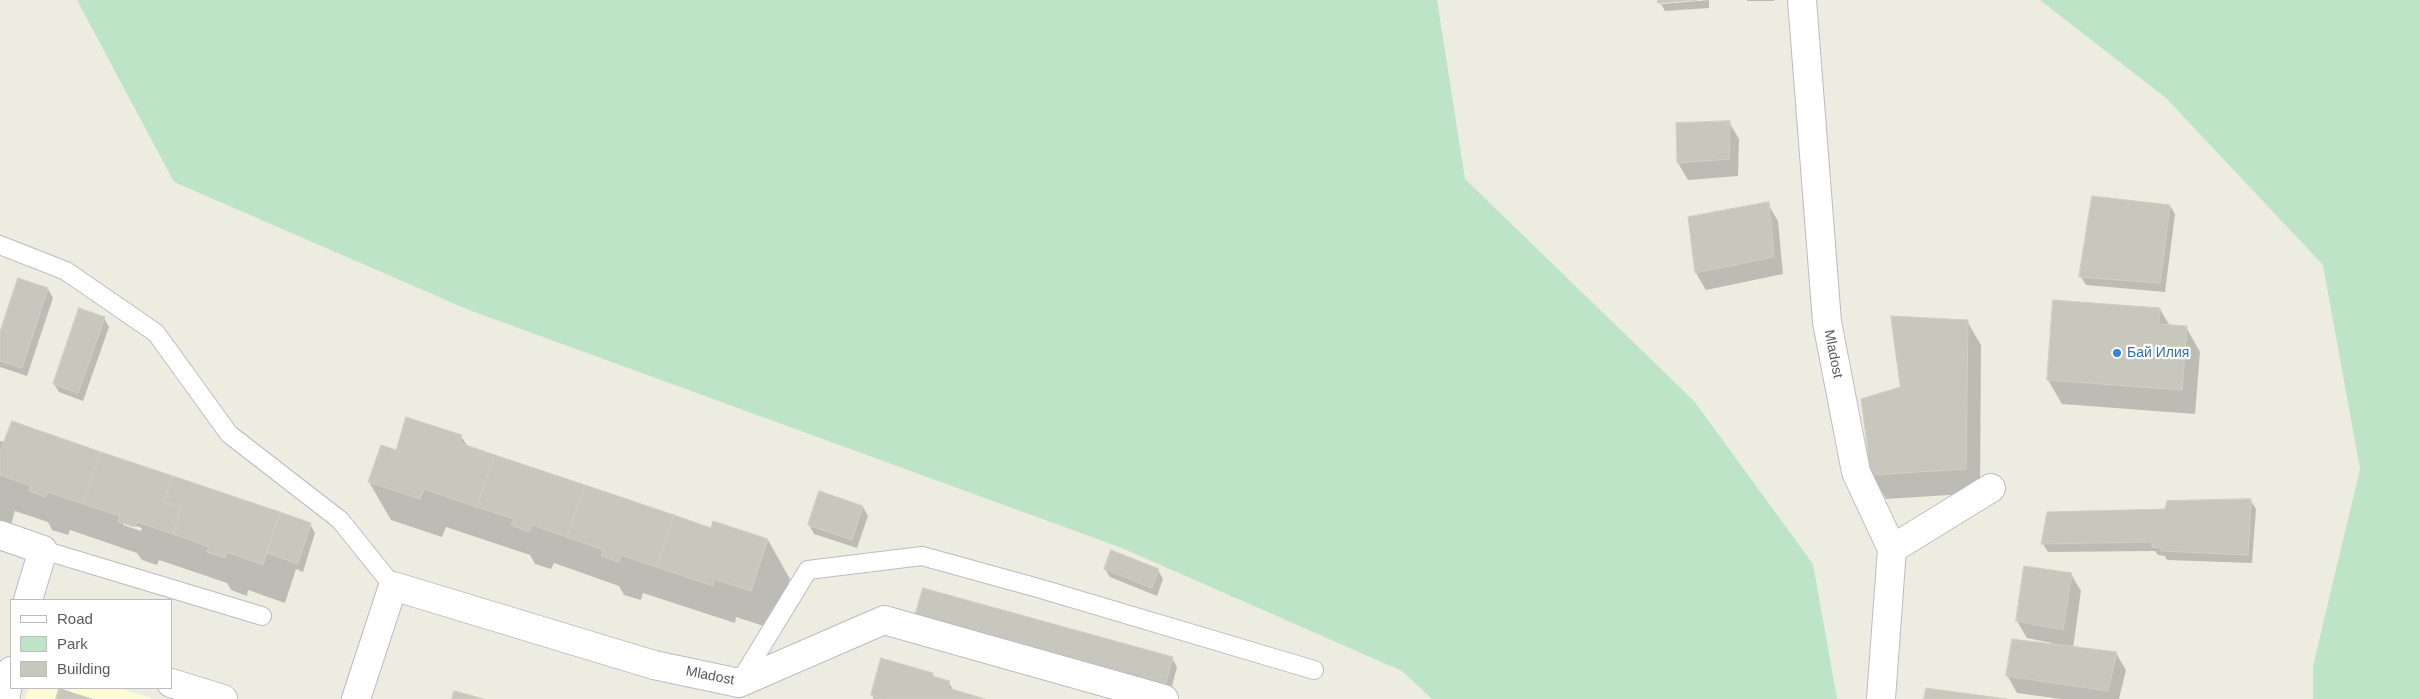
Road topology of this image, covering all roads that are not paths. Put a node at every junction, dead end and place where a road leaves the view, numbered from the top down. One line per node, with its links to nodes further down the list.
1 (1802, 0): 5 (street, Mladost)
2 (0, 245): 7 (lane)
3 (1991, 488): 5 (street)
4 (0, 535): 6 (street)
5 (1892, 549): 18 (street, Mladost)
6 (43, 550): 8 (street); 9 (lane)
7 (393, 586): 13 (street, Mladost); 16 (street)
8 (28, 599)
9 (262, 616)
10 (1314, 670): 13 (lane)
11 (10, 676): 14 (street)
12 (172, 683): 15 (street)
13 (739, 683): 17 (street, Mladost)
14 (5, 699)
15 (224, 699)
16 (356, 699)
17 (1164, 699)
18 (1881, 699)

